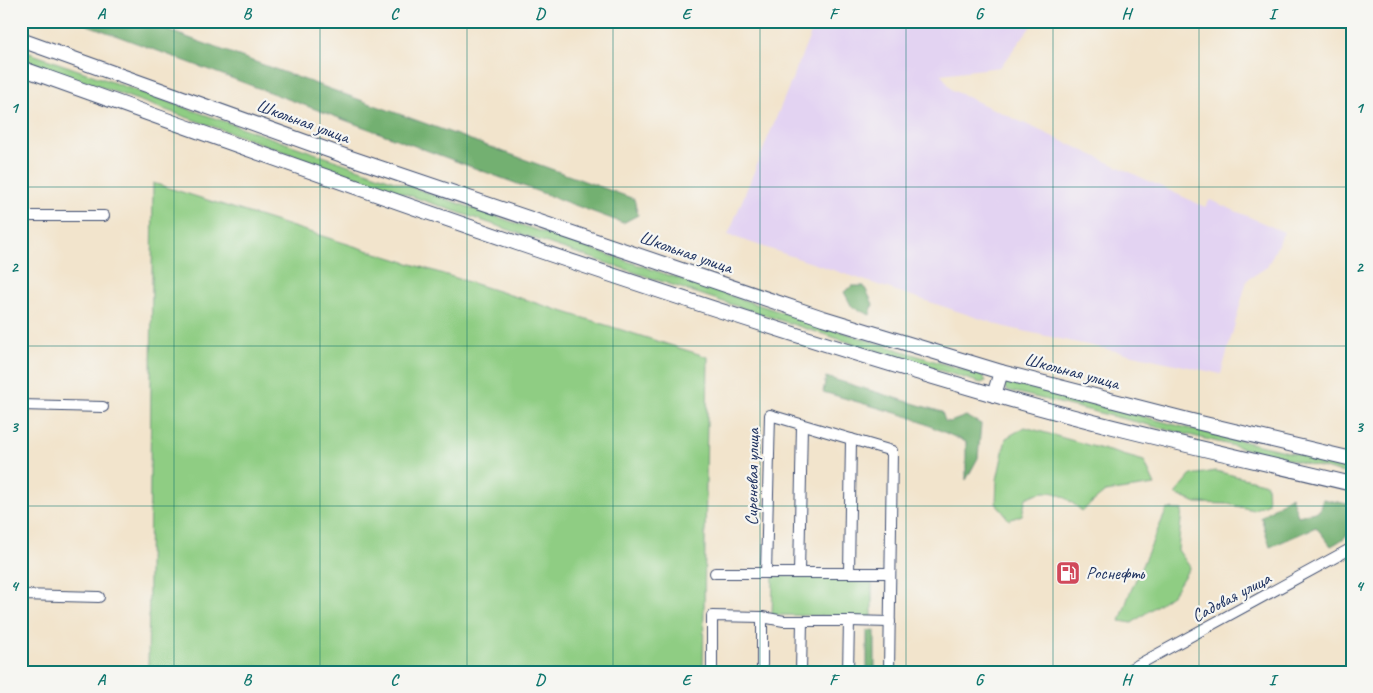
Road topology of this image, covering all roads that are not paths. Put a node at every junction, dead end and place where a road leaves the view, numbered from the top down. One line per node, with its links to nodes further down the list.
1 (21, 40): 5 (main road, Школьная улица)
2 (21, 68): 6 (main road)
3 (21, 216): 4 (street)
4 (104, 216)
5 (1001, 372): 6 (main road); 11 (main road, Школьная улица)
6 (994, 395): 12 (main road)
7 (21, 405): 8 (street)
8 (102, 407)
9 (802, 425): 10 (street, Сиреневая улица); 15 (street, Сиреневая улица); 16 (street)
10 (851, 439): 17 (street); 18 (street, Сиреневая улица)
11 (1352, 459)
12 (1352, 484)
13 (1352, 548): 30 (street, Садовая улица)
14 (715, 573): 15 (street)
15 (766, 573): 16 (street)
16 (799, 573): 17 (street)
17 (849, 573): 18 (street)
18 (890, 573): 24 (street)
19 (21, 595): 20 (street)
20 (99, 596)
21 (762, 617): 22 (street); 25 (street); 26 (street)
22 (802, 621): 23 (street); 27 (street)
23 (849, 622): 24 (street); 28 (street)
24 (890, 622): 29 (street)
25 (712, 672)
26 (762, 672)
27 (801, 672)
28 (848, 672)
29 (889, 672)
30 (1126, 672)

